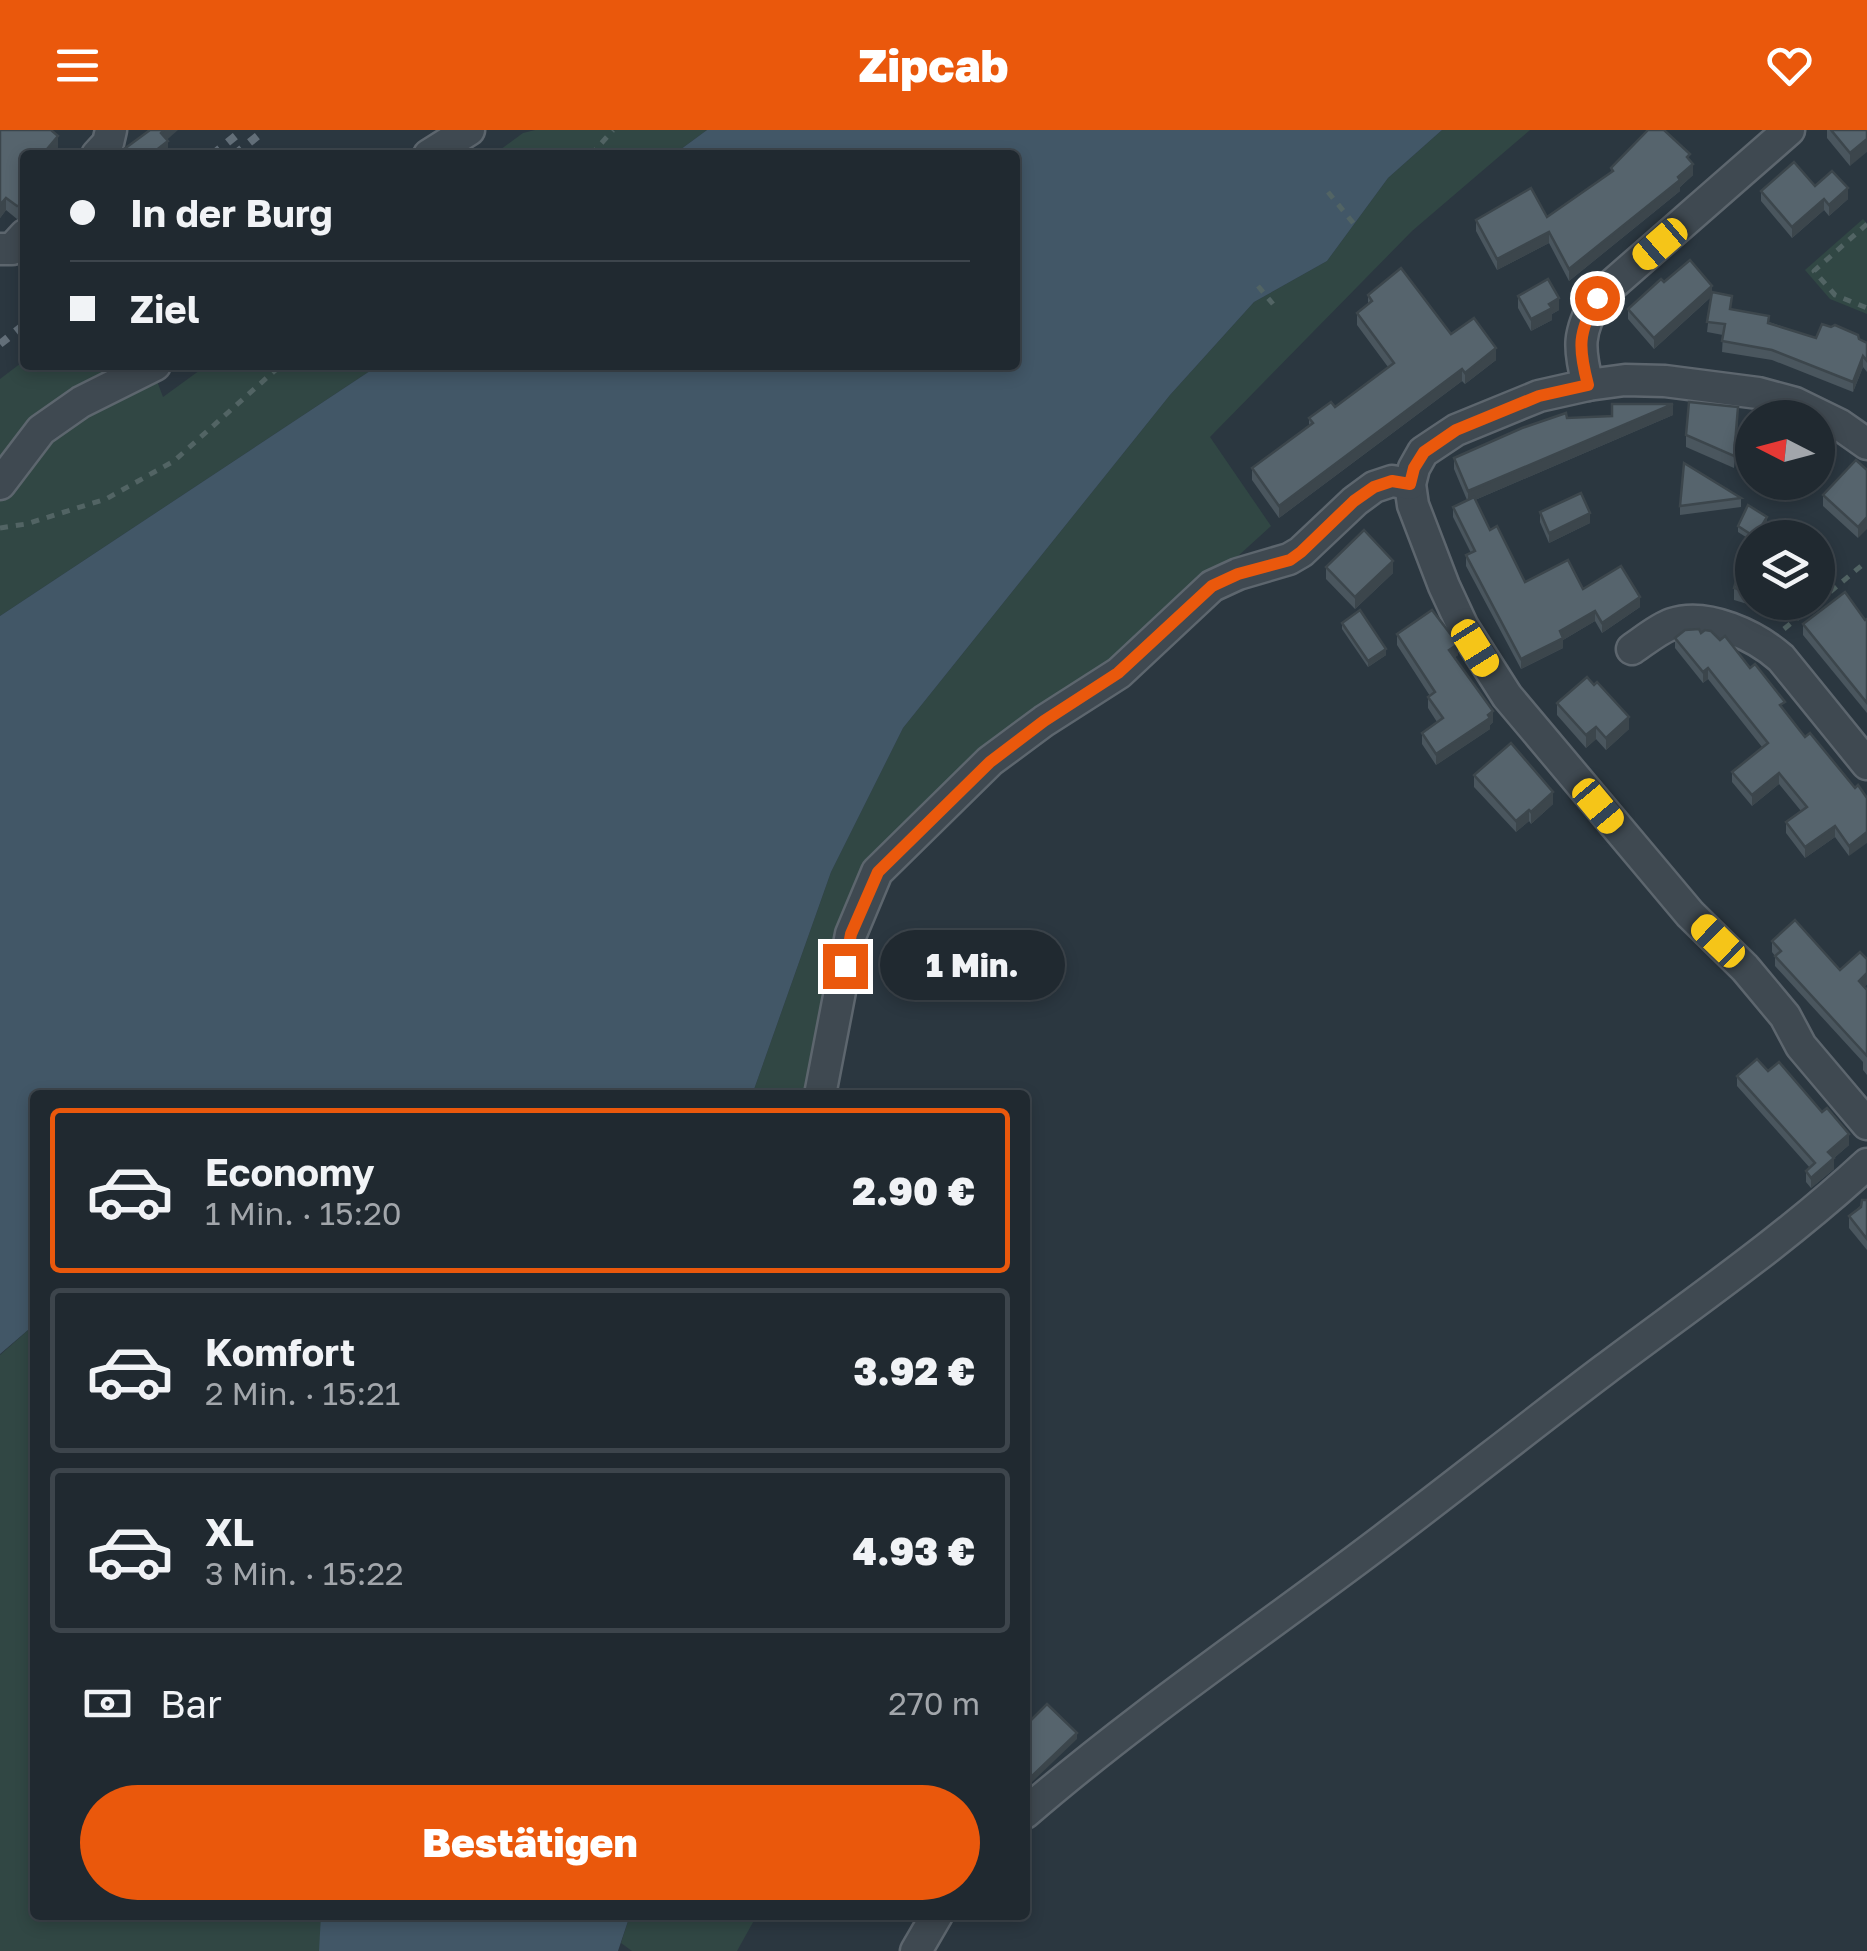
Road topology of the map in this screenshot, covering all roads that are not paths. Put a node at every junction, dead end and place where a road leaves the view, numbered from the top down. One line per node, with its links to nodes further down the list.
1 (469, 130): 3 (street)
2 (1789, 130): 5 (street)
3 (437, 150)
4 (145, 370): 7 (street)
5 (1588, 385): 6 (street); 8 (street)
6 (1867, 444)
7 (0, 484)
8 (1410, 484): 11 (street); 12 (street)
9 (1632, 649): 10 (street)
10 (1867, 764)
11 (821, 1090)
12 (1867, 1124)
13 (1867, 1164): 14 (street)
14 (1030, 1809)
15 (934, 1920): 16 (street)
16 (916, 1951)

